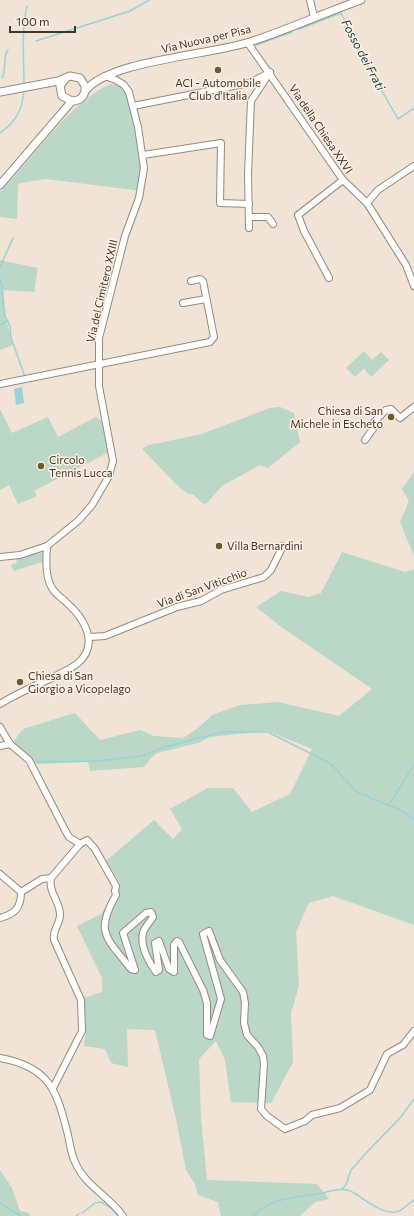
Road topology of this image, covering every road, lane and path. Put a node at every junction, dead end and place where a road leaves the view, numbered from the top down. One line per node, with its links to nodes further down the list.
1 (310, 0): 3 (street)
2 (360, 0): 3 (main road, Via Nuova per Pisa)
3 (314, 17): 4 (main road, Via Nuova per Pisa)
4 (248, 42): 5 (street, Via della Chiesa XXVI); 6 (main road, Via Nuova per Pisa)
5 (270, 72): 14 (street); 18 (street, Via della Chiesa XXVI); 21 (street)
6 (102, 77): 8 (main road); 10 (main road); 14 (street, Via del Cimitero XXIII)
7 (66, 78): 8 (main road); 9 (main road); 12 (main road)
8 (80, 78): 10 (main road)
9 (43, 84): 11 (main road); 12 (main road)
10 (86, 90): 13 (main road)
11 (0, 92)
12 (61, 93): 13 (main road); 15 (main road)
13 (72, 101): 15 (main road)
14 (134, 106): 16 (street, Via del Cimitero XXIII)
15 (58, 118): 19 (main road)
16 (143, 155): 21 (street); 30 (street, Via del Cimitero XXIII)
17 (414, 166): 20 (street)
18 (343, 180): 20 (street, Via della Chiesa XXVI); 25 (street)
19 (0, 185)
20 (367, 203): 27 (street, Via della Chiesa XXVI)
21 (248, 204): 22 (street)
22 (249, 217): 23 (street); 24 (street)
23 (273, 224)
24 (249, 228)
25 (329, 278)
26 (191, 281): 28 (street)
27 (414, 286)
28 (206, 299): 29 (street); 30 (street)
29 (183, 303)
30 (98, 364): 31 (street); 34 (street, Via del Cimitero XXIII)
31 (0, 384)
32 (414, 408): 33 (street)
33 (365, 440)
34 (48, 546): 36 (street); 37 (street)
35 (283, 546): 37 (street, Via di San Viticchio)
36 (0, 557)
37 (90, 637): 38 (street)
38 (0, 704)
39 (0, 727): 40 (street)
40 (10, 744): 41 (street); 42 (street)
41 (0, 746)
42 (80, 844): 44 (street); 47 (street)
43 (0, 874): 45 (street)
44 (51, 878): 45 (street); 49 (street)
45 (21, 892): 46 (street)
46 (0, 918)
47 (414, 1031)
48 (0, 1058): 49 (street)
49 (54, 1088): 50 (street)
50 (123, 1216)

